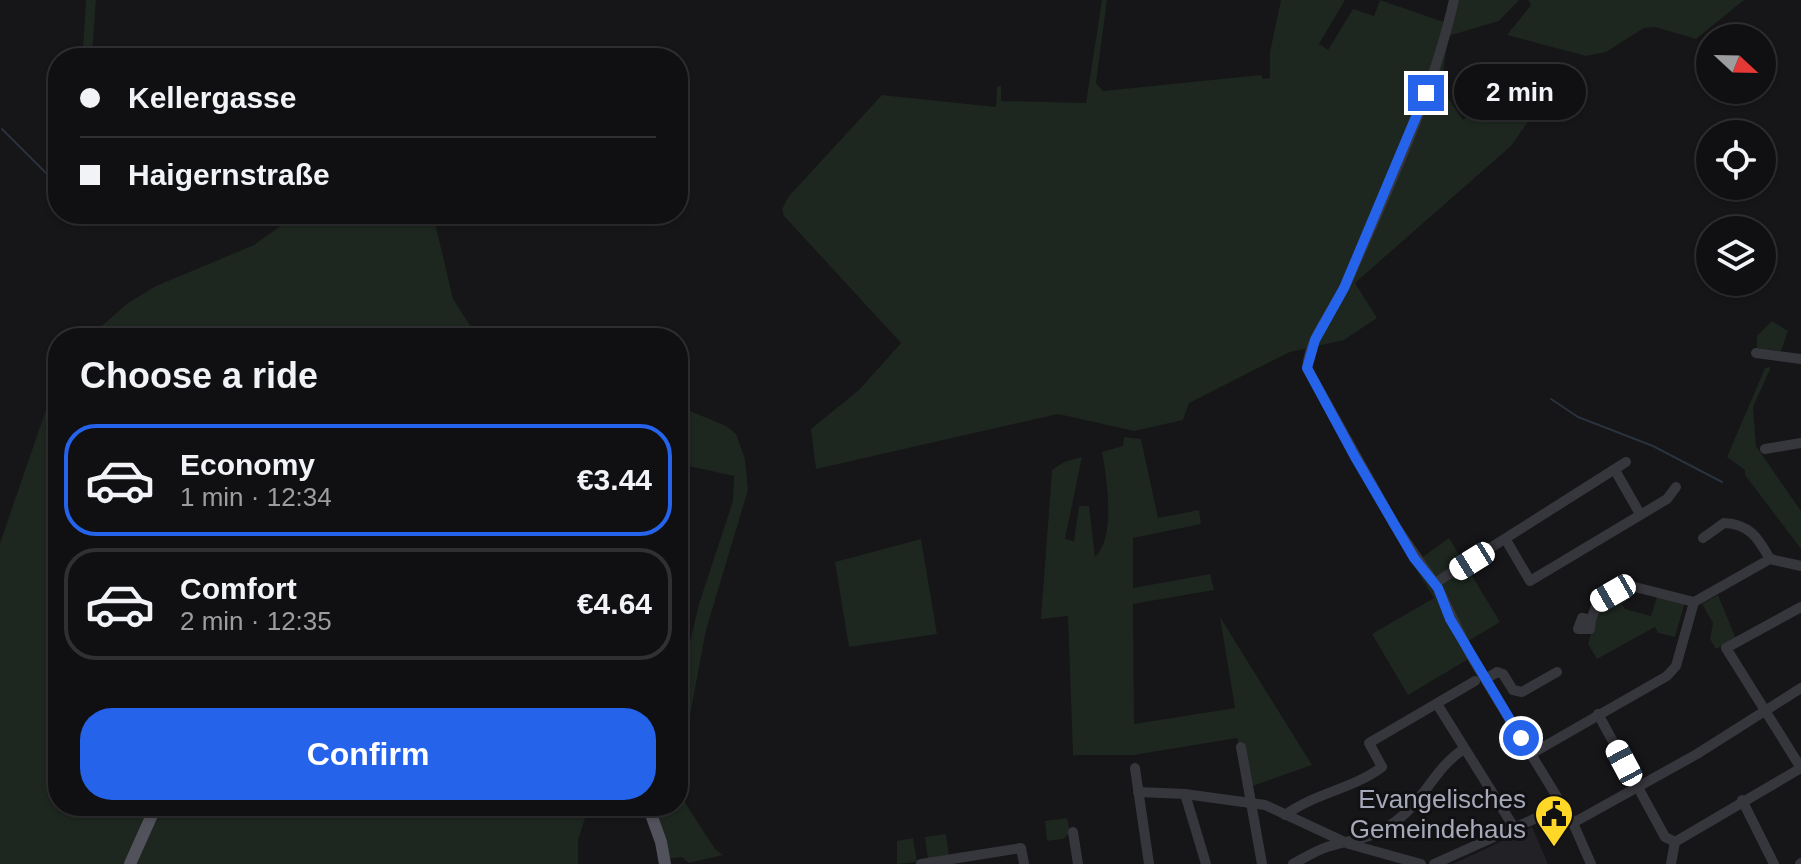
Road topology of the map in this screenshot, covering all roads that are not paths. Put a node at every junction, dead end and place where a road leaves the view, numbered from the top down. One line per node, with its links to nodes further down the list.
1 (1454, 0): 14 (street)
2 (1756, 353): 3 (street)
3 (1801, 359)
4 (1801, 443): 5 (street)
5 (1765, 449)
6 (1626, 462): 7 (street)
7 (1616, 472): 9 (street); 11 (street)
8 (1676, 487): 9 (street)
9 (1640, 514): 11 (street)
10 (1703, 538): 12 (street)
11 (1506, 540): 14 (street)
12 (1770, 559): 13 (street); 15 (street)
13 (1801, 566)
14 (1435, 583): 19 (street)
15 (1694, 602): 17 (street); 23 (street)
16 (1801, 607): 22 (street)
17 (1591, 620)
18 (1557, 672): 19 (street)
19 (1480, 680): 21 (street); 26 (street)
20 (1801, 688): 22 (street)
21 (1437, 704): 25 (street); 35 (street)
22 (1765, 710): 28 (street); 29 (street)
23 (1598, 714): 26 (street); 29 (street)
24 (1241, 747): 33 (street)
25 (1464, 749): 39 (street); 42 (street)
26 (1531, 754): 34 (street)
27 (1135, 768): 30 (street)
28 (1801, 768): 32 (street)
29 (1637, 788): 38 (street); 41 (street)
30 (1138, 792): 31 (street); 49 (street)
31 (1185, 794): 33 (street); 50 (street)
32 (1742, 800): 41 (street); 56 (street)
33 (1251, 803): 35 (street); 51 (street)
34 (1563, 806): 38 (street); 39 (street)
35 (1285, 815): 42 (street)
36 (152, 816): 44 (main road)
37 (652, 816): 45 (main road)
38 (1573, 823): 54 (street)
39 (1515, 829): 43 (street)
40 (1073, 832): 48 (street)
41 (1675, 842): 55 (street)
42 (1349, 844): 52 (street); 53 (street)
43 (1437, 863)
44 (130, 864)
45 (665, 864)
46 (921, 864): 47 (street)
47 (1024, 864)
48 (1078, 864)
49 (1149, 864)
50 (1206, 864)
51 (1262, 864)
52 (1293, 864)
53 (1421, 864)
54 (1591, 864)
55 (1671, 864)
56 (1774, 864)

